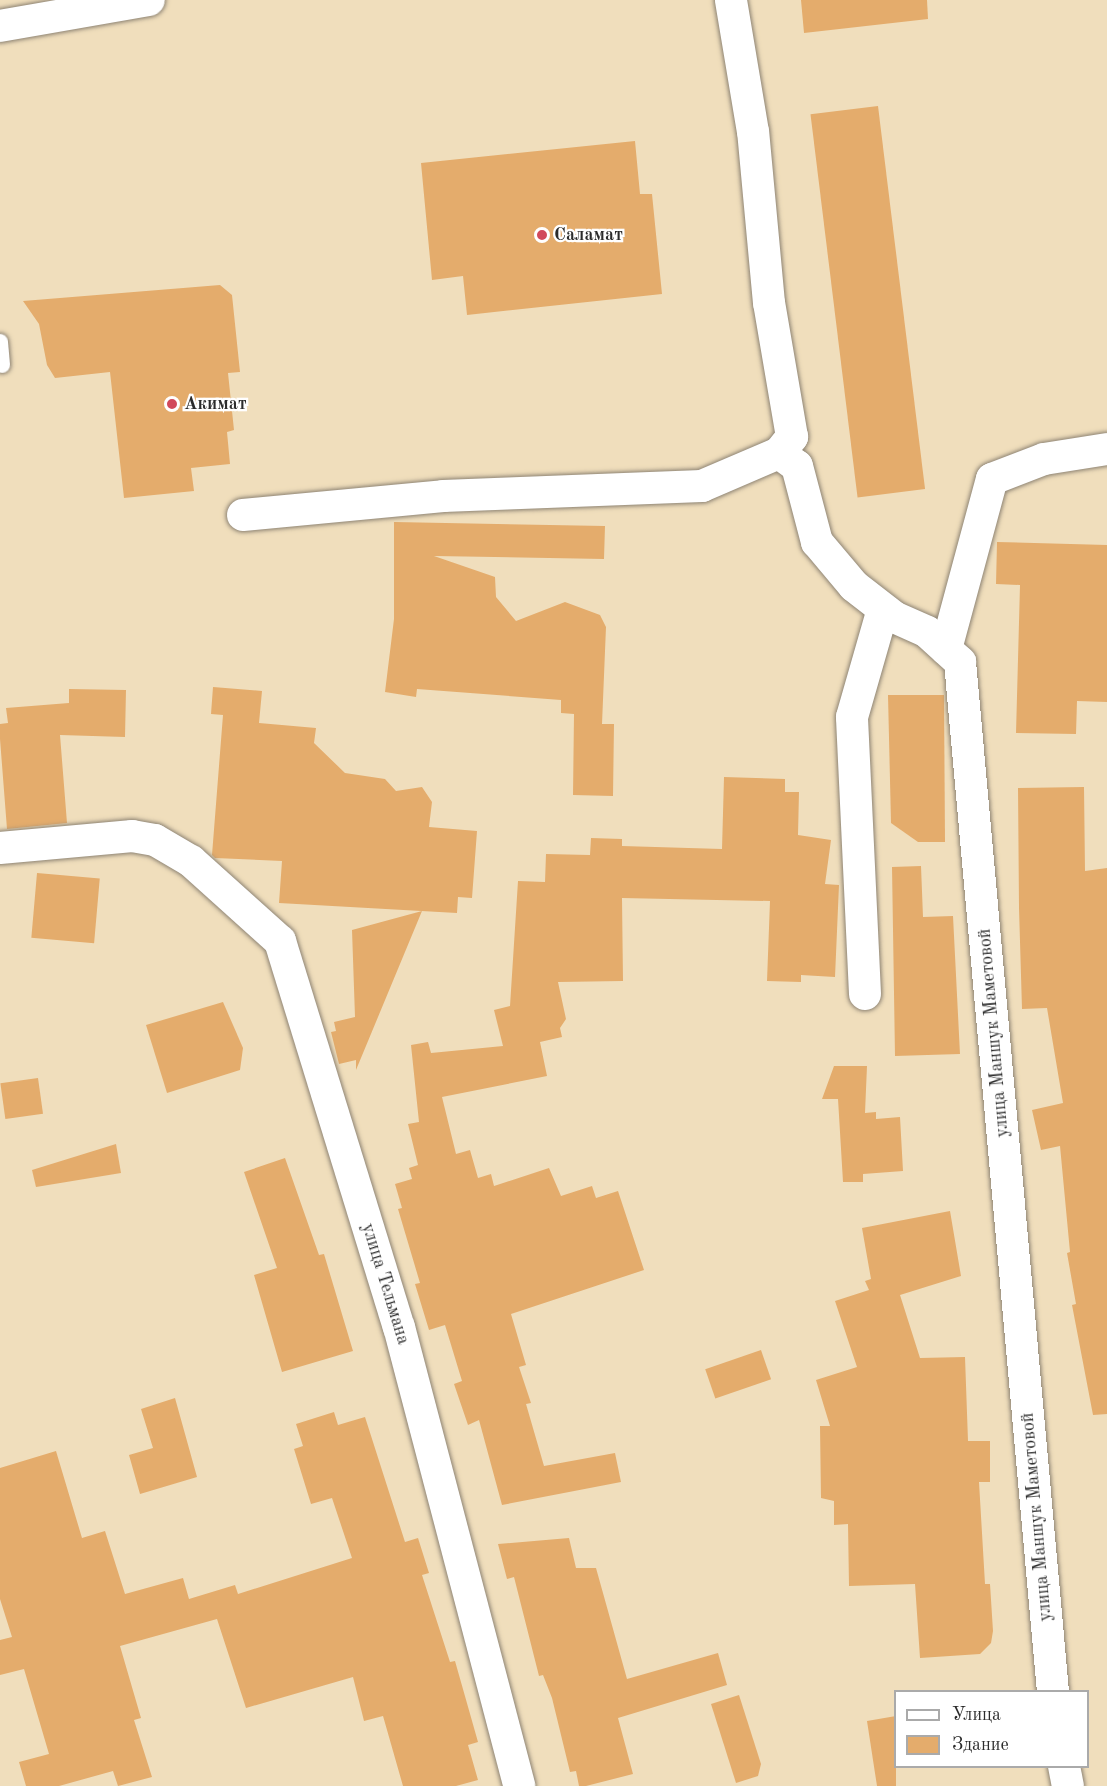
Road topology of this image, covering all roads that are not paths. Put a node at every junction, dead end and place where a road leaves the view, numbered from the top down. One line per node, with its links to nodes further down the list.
1 (149, 0): 3 (street)
2 (731, 0): 8 (street)
3 (107, 4): 4 (street)
4 (0, 26)
5 (0, 342): 6 (lane)
6 (2, 365)
7 (1107, 449): 11 (street)
8 (779, 453): 9 (street); 10 (street, улица Маншук Маметовой)
9 (243, 515)
10 (883, 609): 11 (street, улица Маншук Маметовой); 13 (street)
11 (946, 649): 14 (street, улица Маншук Маметовой)
12 (0, 848): 16 (street, улица Тельмана)
13 (865, 994)
14 (1053, 1690)
15 (1064, 1768): 17 (street)
16 (519, 1786)
17 (1068, 1786)

